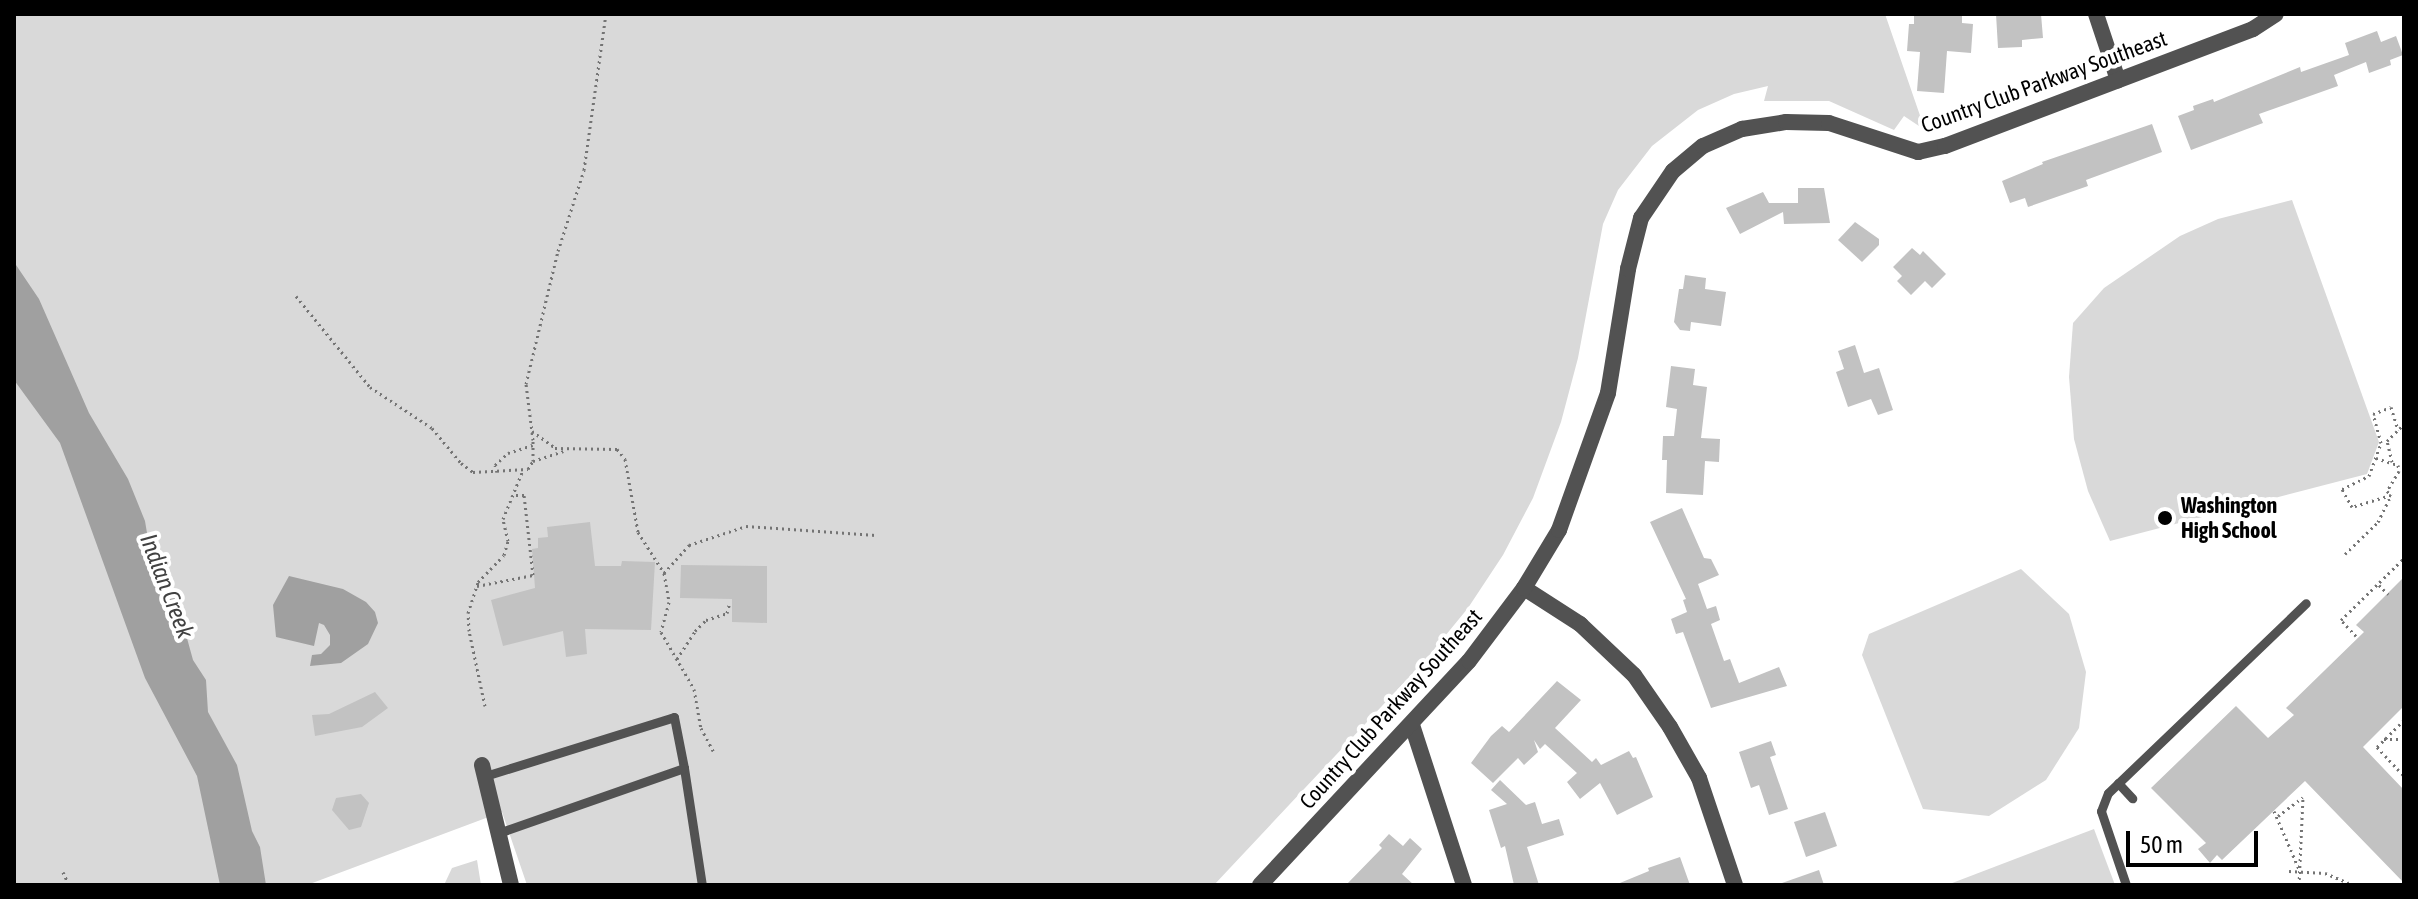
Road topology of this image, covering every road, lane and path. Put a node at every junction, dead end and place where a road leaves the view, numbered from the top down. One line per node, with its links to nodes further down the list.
1 (606, 14): 8 (path)
2 (2096, 14): 4 (street)
3 (2276, 14): 4 (street, Country Club Parkway Southeast)
4 (2118, 80): 24 (street, Country Club Parkway Southeast)
5 (296, 296): 15 (path)
6 (2404, 424): 7 (path)
7 (2398, 430): 11 (path); 13 (path)
8 (532, 431): 9 (path); 10 (path)
9 (533, 445): 12 (path); 15 (path)
10 (564, 451): 12 (path); 21 (path)
11 (2376, 458): 13 (path); 17 (path)
12 (533, 461): 14 (path)
13 (2392, 462): 17 (path)
14 (523, 470): 15 (path); 16 (path)
15 (497, 472)
16 (511, 495): 23 (path); 23 (path)
17 (2391, 495): 19 (path)
18 (876, 535): 21 (path)
19 (2345, 554)
20 (2404, 558): 22 (path)
21 (664, 573): 29 (path)
22 (2378, 584): 25 (path); 28 (path)
23 (477, 586): 30 (path)
24 (1524, 588): 32 (street, Country Club Parkway Southeast); 52 (street)
25 (2388, 594)
26 (730, 602): 29 (path)
27 (2306, 603): 39 (lane)
28 (2356, 636)
29 (677, 659): 35 (path)
30 (485, 706)
31 (2404, 720): 33 (path)
32 (1412, 725): 50 (street, Country Club Parkway Southeast); 51 (street)
33 (2384, 739): 34 (path); 38 (path)
34 (2404, 739)
35 (713, 751)
36 (684, 768): 37 (lane); 43 (lane); 49 (lane)
37 (484, 771): 43 (street)
38 (2404, 776)
39 (2118, 783): 40 (lane); 53 (lane)
40 (2132, 798)
41 (2274, 811): 42 (path)
42 (2278, 816): 45 (path); 45 (path)
43 (498, 833): 48 (street)
44 (2289, 871): 45 (path)
45 (2299, 871): 54 (path); 55 (path)
46 (63, 872): 47 (path)
47 (69, 885)
48 (511, 885)
49 (702, 885)
50 (1260, 885)
51 (1464, 885)
52 (1735, 885)
53 (2126, 885)
54 (2299, 885)
55 (2353, 885)

